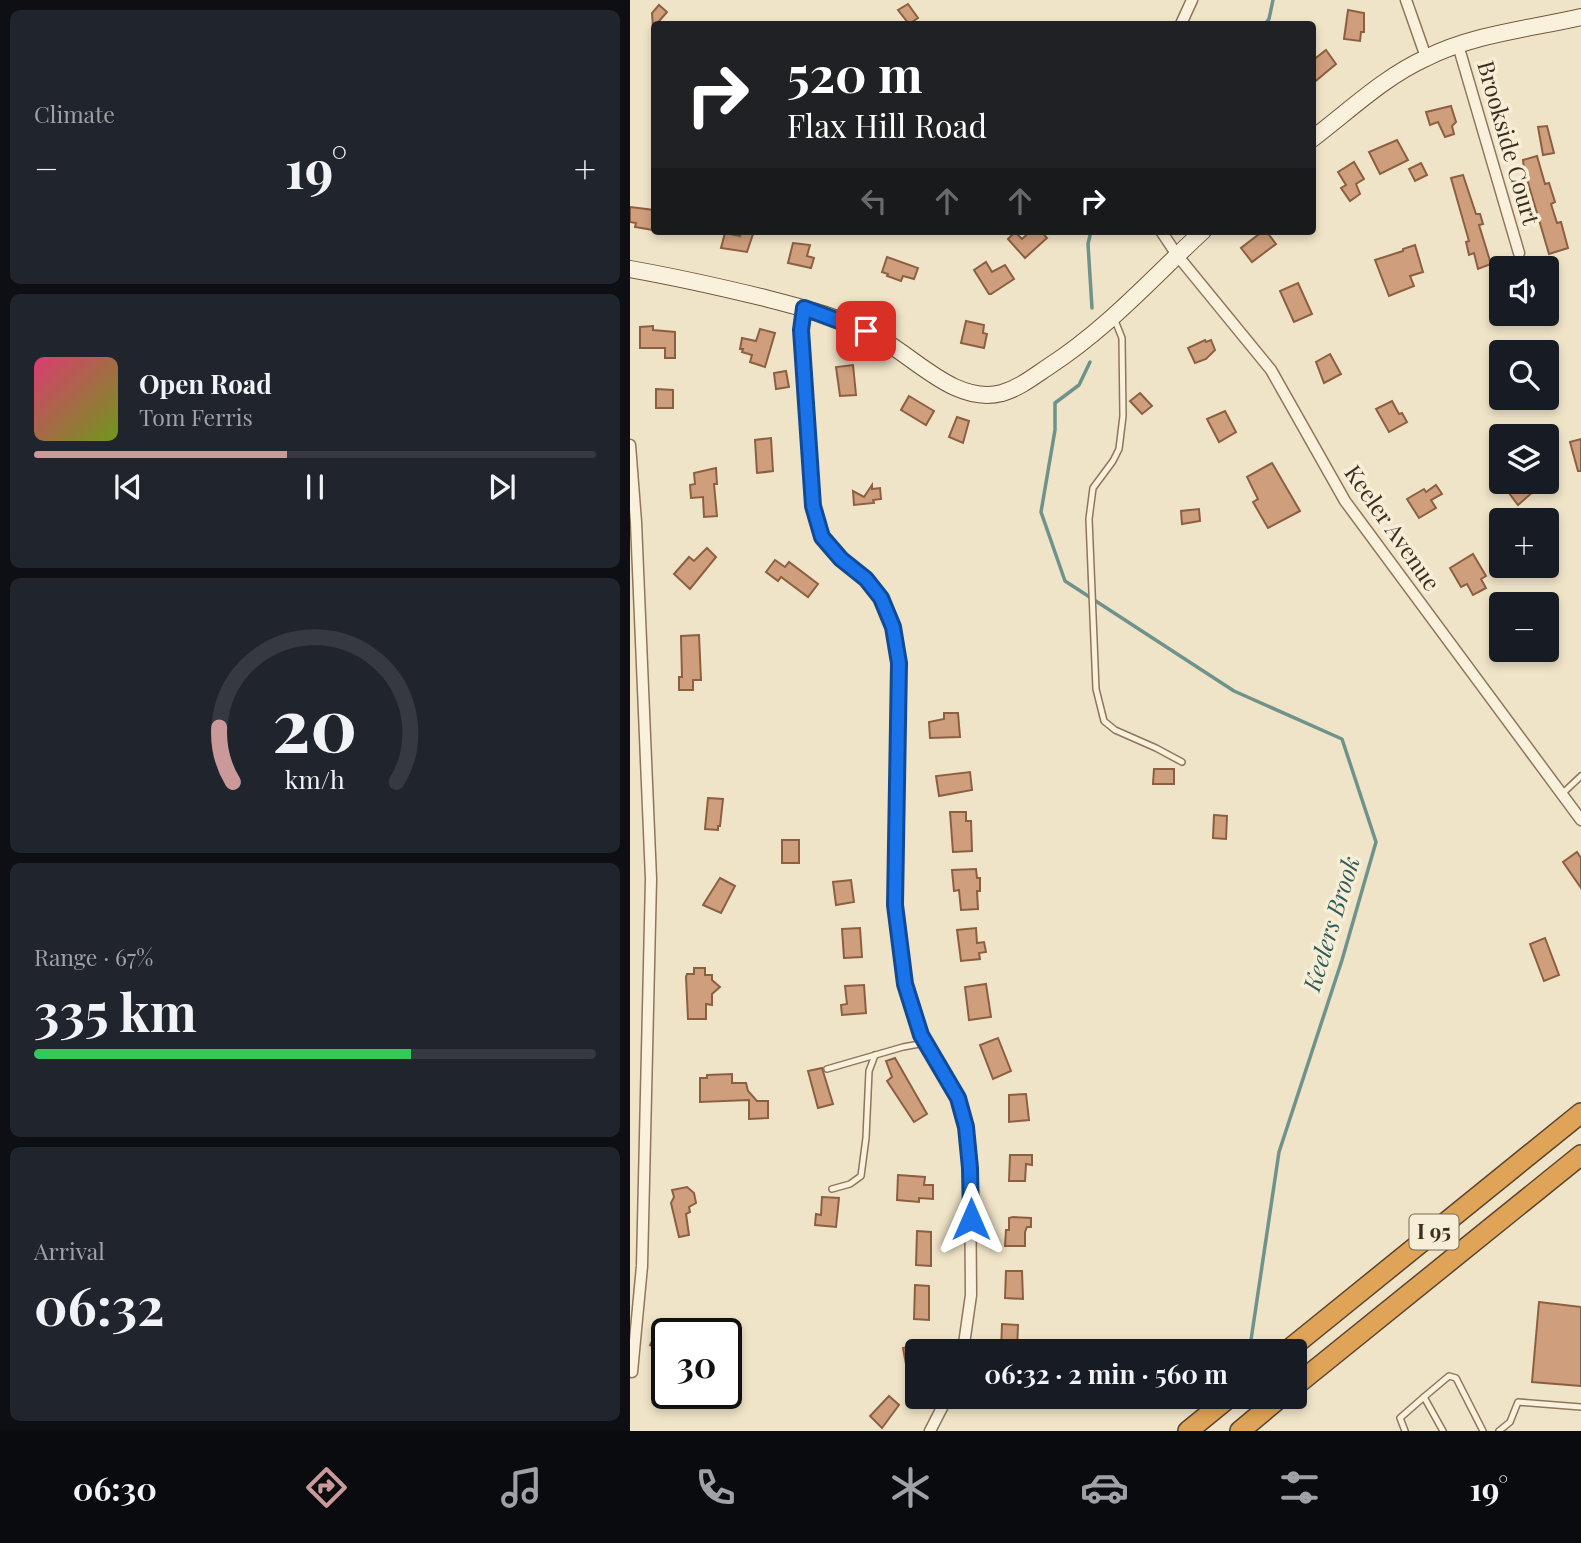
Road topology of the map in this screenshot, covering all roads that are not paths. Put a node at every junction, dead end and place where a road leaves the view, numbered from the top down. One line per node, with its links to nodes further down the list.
1 (1192, 0): 4 (street)
2 (1406, 0): 6 (street)
3 (1581, 17): 5 (main road)
4 (1182, 21)
5 (1458, 45): 6 (main road); 10 (street, Brookside Court)
6 (1426, 57): 7 (main road)
7 (1316, 136)
8 (1164, 235): 11 (street, Keeler Avenue)
9 (1199, 235): 11 (main road)
10 (1519, 254)
11 (1177, 255): 14 (main road); 18 (street, Keeler Avenue)
12 (630, 269): 13 (main road)
13 (804, 308): 14 (main road); 20 (street)
14 (1114, 318): 16 (lane)
15 (630, 445): 28 (street)
16 (1182, 762)
17 (1581, 776): 18 (lane)
18 (1562, 794): 19 (street, Keeler Avenue)
19 (1581, 820)
20 (925, 1042): 21 (lane); 26 (street)
21 (875, 1055): 22 (lane); 25 (lane)
22 (827, 1069)
23 (1581, 1113): 27 (highway, I 95)
24 (1581, 1155): 29 (highway, I 95)
25 (832, 1189)
26 (965, 1339)
27 (1302, 1339)
28 (632, 1372)
29 (1307, 1376)
30 (1424, 1397): 38 (lane); 39 (lane); 40 (lane)
31 (1581, 1407): 41 (lane)
32 (941, 1409): 35 (street)
33 (1215, 1409): 36 (highway)
34 (1266, 1409): 37 (highway)
35 (930, 1431)
36 (1188, 1431)
37 (1240, 1431)
38 (1405, 1431)
39 (1443, 1431)
40 (1483, 1431)
41 (1499, 1431)

